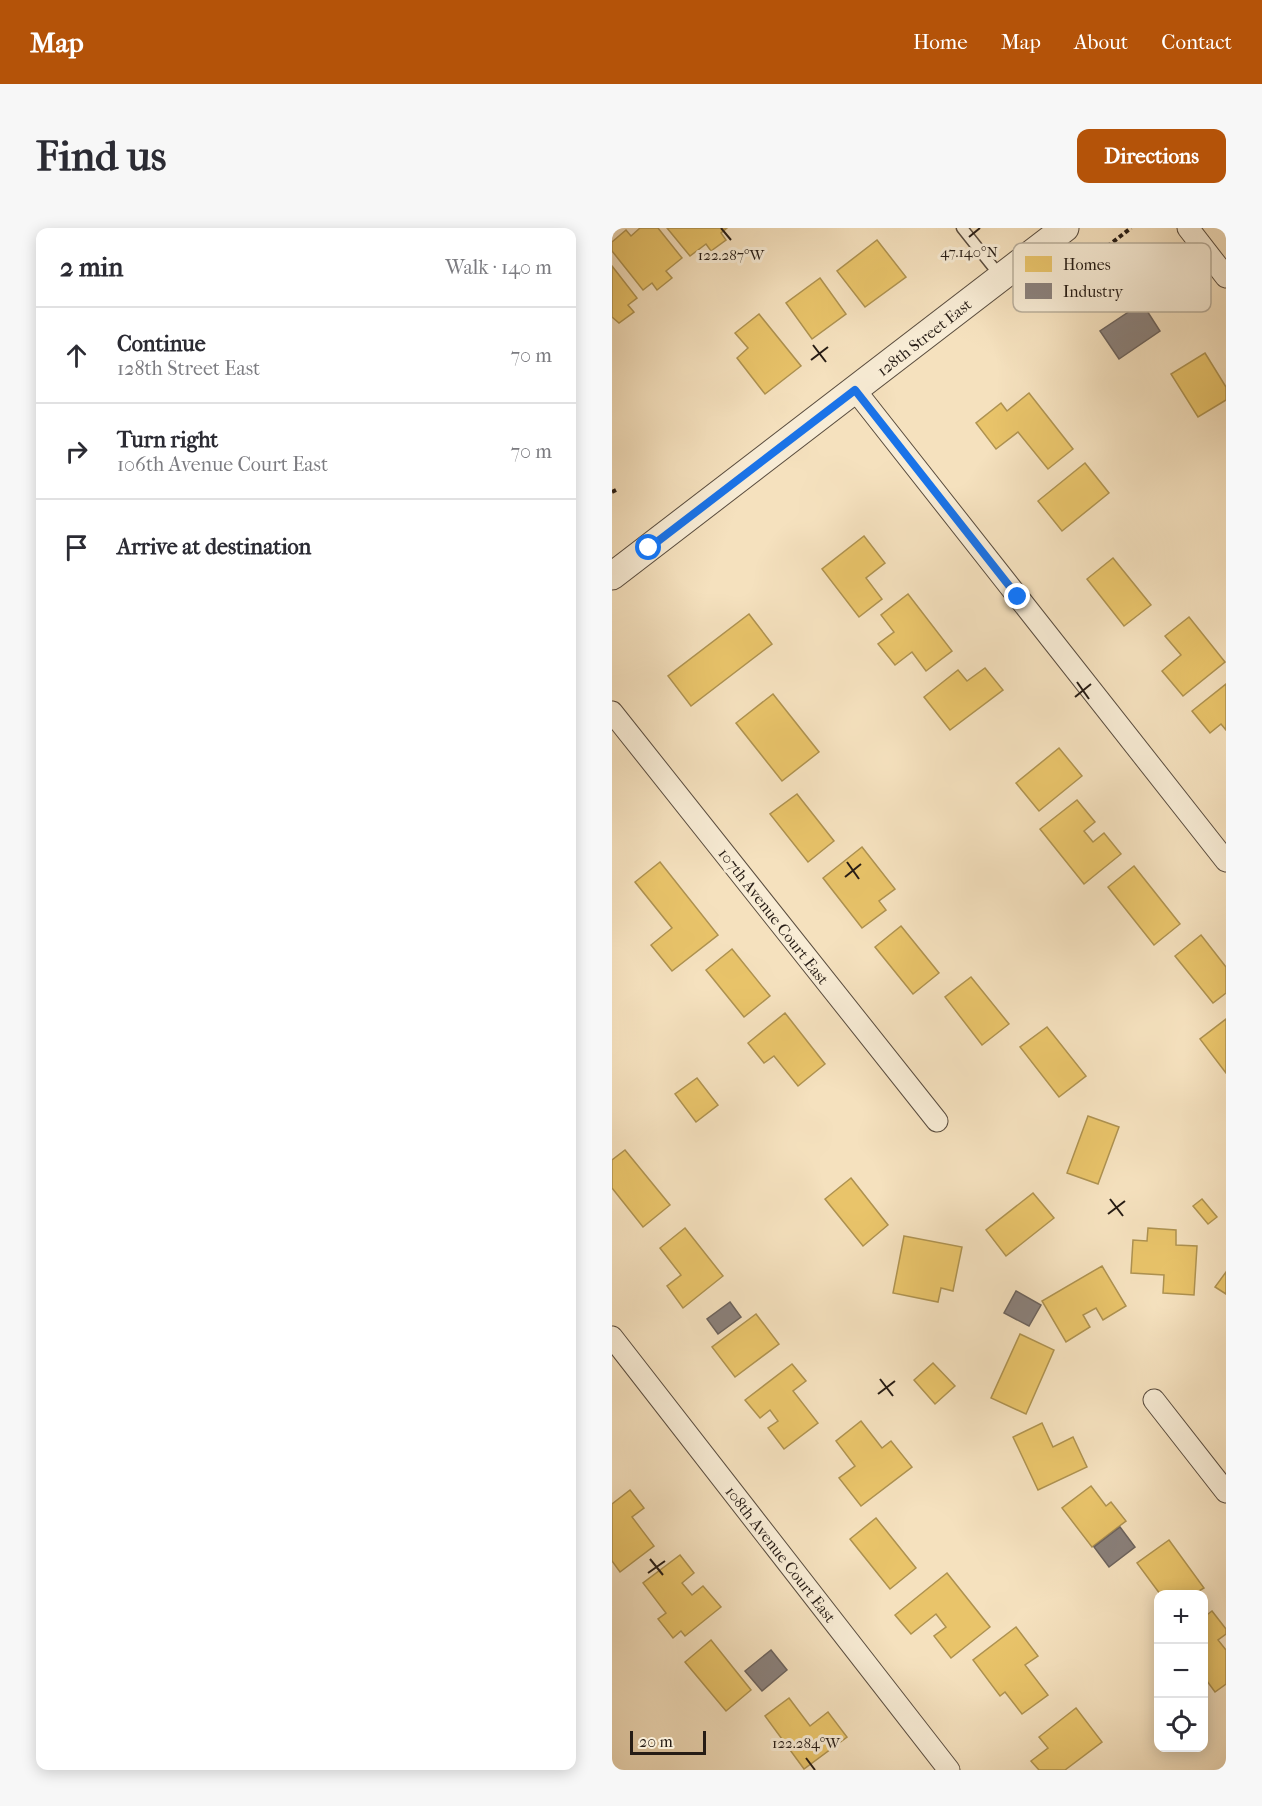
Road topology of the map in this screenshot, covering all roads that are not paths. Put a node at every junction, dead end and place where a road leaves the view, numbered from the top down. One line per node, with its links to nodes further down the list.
1 (962, 228): 8 (lane)
2 (1065, 228): 4 (street, 128th Street East)
3 (1188, 228): 5 (street)
4 (1045, 243)
5 (1200, 243)
6 (1211, 258): 9 (street)
7 (1013, 268): 8 (street, 128th Street East)
8 (1001, 277): 10 (street, 128th Street East)
9 (1226, 277)
10 (855, 390): 11 (street, 128th Street East); 13 (street)
11 (612, 576)
12 (612, 712): 14 (street, 107th Avenue Court East)
13 (1226, 861)
14 (937, 1121)
15 (612, 1337): 18 (street, 108th Avenue Court East)
16 (1154, 1400): 17 (street)
17 (1226, 1492)
18 (949, 1770)

